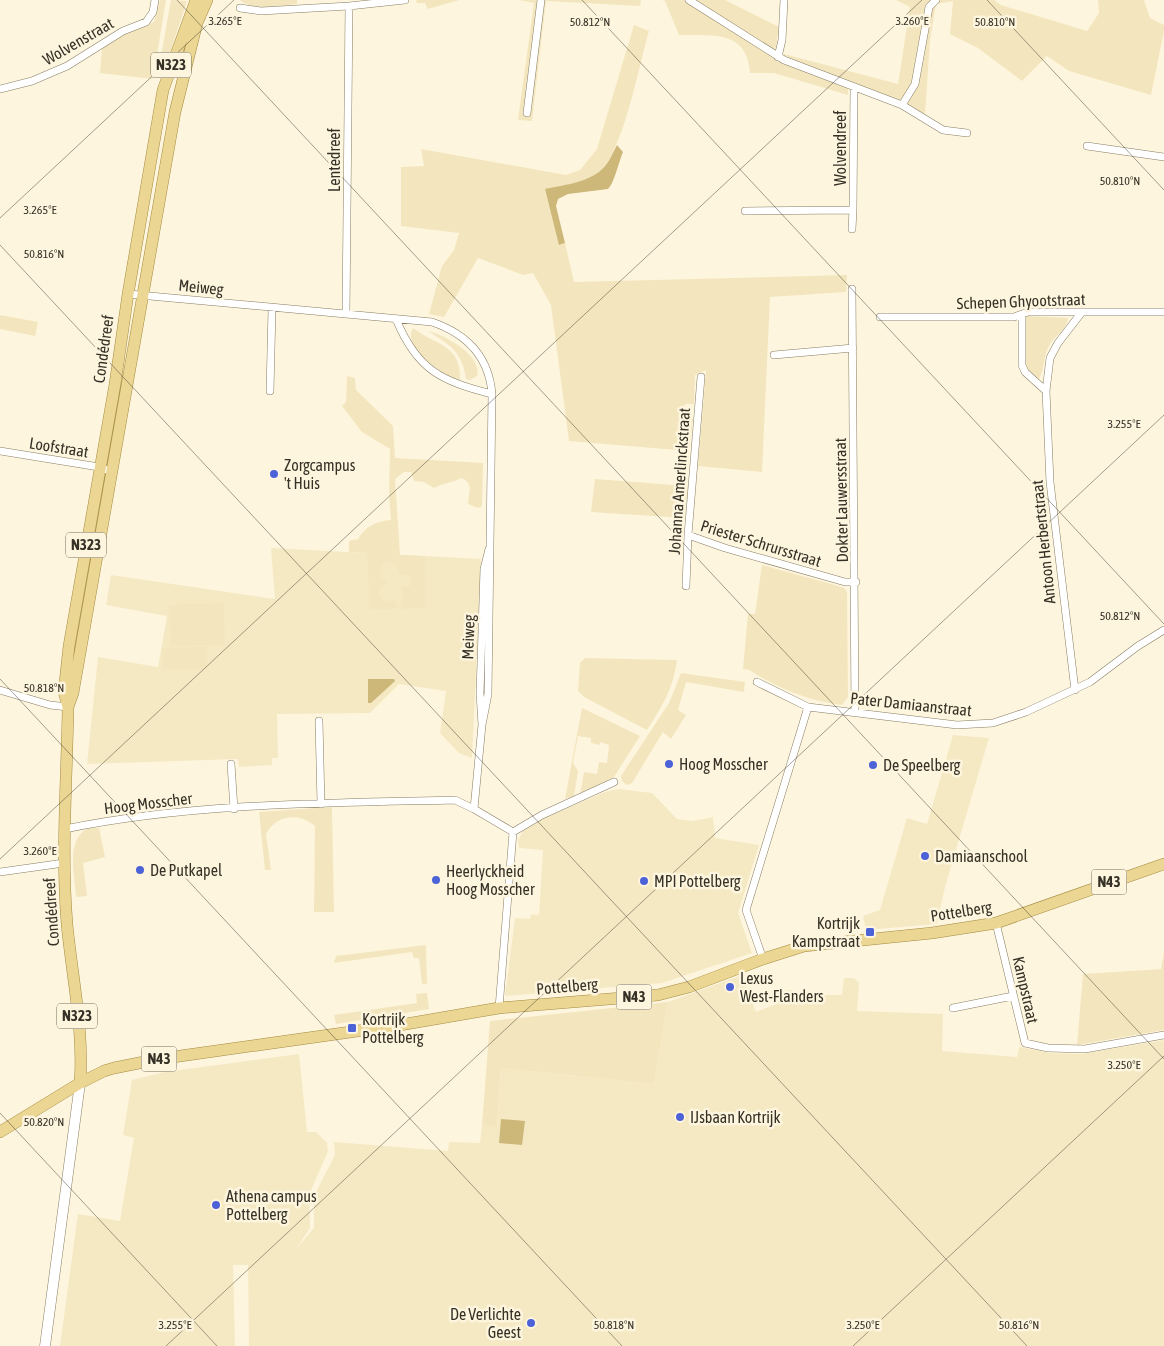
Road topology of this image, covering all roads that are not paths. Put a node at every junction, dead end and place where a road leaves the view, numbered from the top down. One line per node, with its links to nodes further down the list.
1 (155, 0): 13 (street, Wolvenstraat)
2 (196, 0): 23 (main road, Condédreef / N323)
3 (206, 0): 24 (main road, Condédreef / N323)
4 (405, 0): 9 (street)
5 (541, 0): 15 (street)
6 (689, 0): 11 (street, Wolvendreef)
7 (784, 0): 11 (street)
8 (936, 0): 14 (street)
9 (349, 6): 10 (street); 28 (street, Lentedreef)
10 (240, 8)
11 (778, 57): 12 (street, Wolvendreef)
12 (854, 87): 14 (street, Wolvendreef); 19 (street, Wolvendreef)
13 (0, 89)
14 (902, 104): 16 (street, Wolvendreef)
15 (527, 114)
16 (967, 133)
17 (1087, 146): 18 (street)
18 (1164, 157)
19 (853, 210): 20 (street, Wolvendreef); 21 (street, Wolvendreef)
20 (746, 211)
21 (852, 229)
22 (852, 289): 32 (street, Dokter Lauwersstraat)
23 (128, 294): 24 (street, Meiweg); 39 (main road, Condédreef / N323)
24 (144, 295): 25 (street, Meiweg); 40 (main road, Condédreef / N323)
25 (272, 309): 28 (street, Meiweg); 35 (street)
26 (1082, 312): 27 (street, Schepen Ghyootstraat); 29 (street, Schepen Ghyootstraat); 36 (street, Antoon Herbertstraat)
27 (1164, 312)
28 (346, 314): 31 (street, Meiweg)
29 (1022, 315): 30 (street, Schepen Ghyootstraat); 36 (street)
30 (880, 317)
31 (396, 319): 37 (street); 37 (street, Meiweg)
32 (853, 348): 33 (street); 42 (street, Dokter Lauwersstraat)
33 (774, 355)
34 (701, 377): 41 (street, Johanna Amerlinckstraat)
35 (270, 391)
36 (1046, 392): 47 (street, Antoon Herbertstraat)
37 (492, 394): 56 (street, Meiweg)
38 (0, 451): 39 (street, Loofstraat)
39 (100, 467): 40 (street, Loofstraat); 48 (main road, Condédreef / N323)
40 (112, 472): 48 (main road, Condédreef / N323)
41 (688, 535): 42 (street, Priester Schrursstraat); 43 (street, Johanna Amerlinckstraat)
42 (856, 582): 50 (street, Dokter Lauwersstraat)
43 (686, 586)
44 (1164, 630): 47 (street, Pater Damiaanstraat)
45 (757, 682): 49 (street, Pater Damiaanstraat)
46 (0, 690): 48 (street)
47 (1074, 690): 50 (street, Pater Damiaanstraat)
48 (68, 707): 57 (main road, Condédreef / N323)
49 (808, 707): 50 (street, Pater Damiaanstraat); 63 (street)
50 (855, 712)
51 (319, 721): 54 (street)
52 (231, 764): 55 (street)
53 (614, 782): 58 (street)
54 (321, 804): 55 (street, Hoog Mosscher); 56 (street, Hoog Mosscher)
55 (234, 809): 57 (street, Hoog Mosscher)
56 (474, 809): 58 (street, Hoog Mosscher)
57 (65, 829): 59 (main road, Condédreef / N323)
58 (513, 832): 65 (street)
59 (64, 863): 61 (street); 68 (main road, Condédreef / N323)
60 (1164, 864): 62 (main road, Pottelberg / N43)
61 (0, 872)
62 (996, 923): 63 (main road, Pottelberg / N43); 64 (street, Kampstraat)
63 (763, 959): 65 (main road, Pottelberg / N43)
64 (1013, 996): 66 (street); 67 (street, Kampstraat)
65 (498, 1008): 68 (main road, Pottelberg / N43)
66 (953, 1008)
67 (1164, 1034)
68 (80, 1084): 69 (main road, N43); 70 (street)
69 (0, 1132)
70 (45, 1346)

